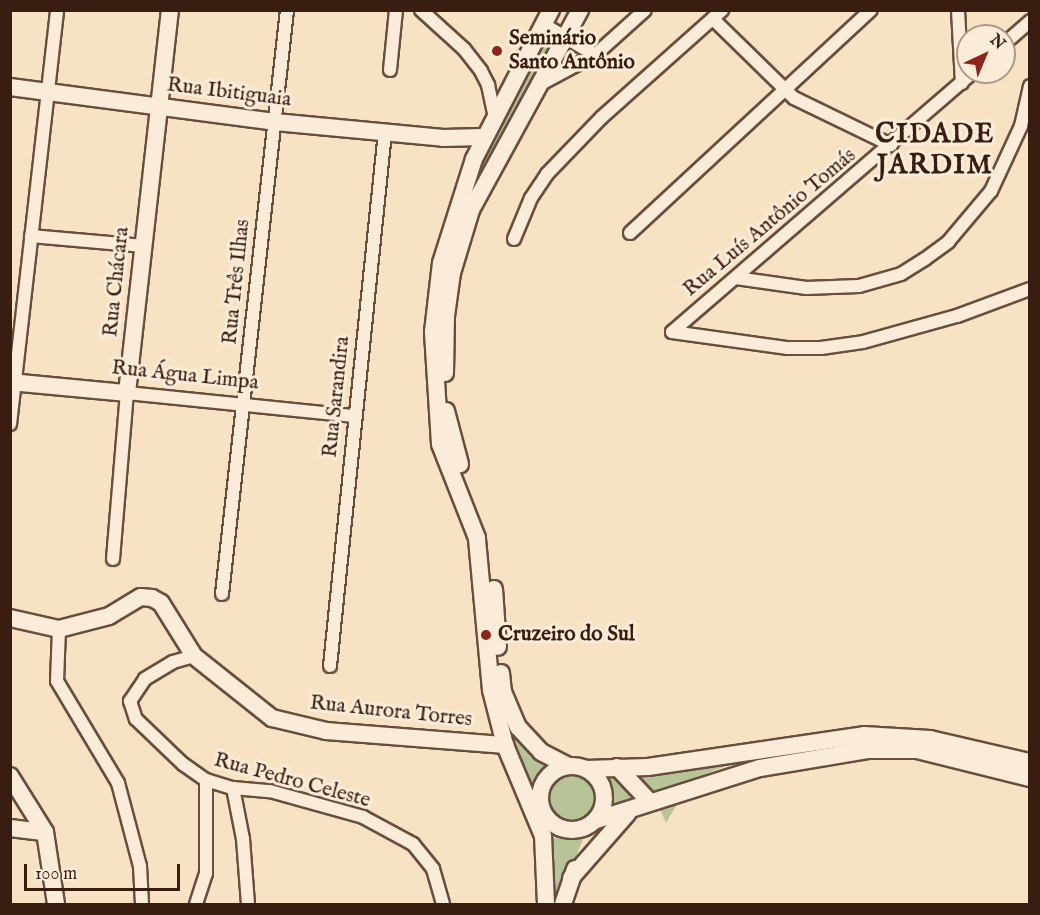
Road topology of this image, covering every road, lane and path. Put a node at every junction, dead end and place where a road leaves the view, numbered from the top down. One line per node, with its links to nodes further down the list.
1 (57, 10): 21 (street)
2 (170, 10): 22 (main road, Rua Chácara)
3 (287, 10): 24 (street, Rua Três Ilhas)
4 (396, 10): 15 (street)
5 (421, 10): 23 (street)
6 (580, 10): 13 (main road)
7 (645, 10): 14 (street)
8 (871, 10): 20 (street)
9 (718, 15): 20 (street); 32 (street)
10 (547, 17): 13 (street); 23 (main road)
11 (1029, 21): 12 (street)
12 (1016, 33)
13 (565, 37): 14 (street); 17 (main road)
14 (595, 55): 17 (street)
15 (390, 70)
16 (961, 84): 28 (street, Rua Luís Antônio Tomás)
17 (537, 86): 47 (main road)
18 (10, 87): 21 (main road, Rua Ibitiguaia)
19 (1029, 87): 34 (street)
20 (784, 90): 28 (street); 30 (street)
21 (48, 92): 22 (main road, Rua Ibitiguaia); 31 (street)
22 (159, 106): 24 (main road, Rua Ibitiguaia); 33 (main road, Rua Chácara)
23 (495, 117): 26 (main road)
24 (275, 122): 25 (main road, Rua Ibitiguaia); 38 (street, Rua Três Ilhas)
25 (385, 132): 27 (main road, Rua Ibitiguaia); 39 (street, Rua Sarandira)
26 (484, 137): 27 (main road, Rua Ibitiguaia); 29 (main road)
27 (443, 138): 29 (main road, Rua Ibitiguaia)
28 (891, 145): 34 (street, Rua Luís Antônio Tomás)
29 (474, 159): 48 (main road)
30 (630, 233)
31 (31, 236): 33 (street); 36 (street)
32 (514, 239)
33 (144, 246): 37 (main road, Rua Chácara)
34 (736, 278): 35 (street, Rua Luís Antônio Tomás)
35 (1029, 288)
36 (13, 382): 37 (main road, Rua Água Limpa); 40 (street)
37 (122, 388): 38 (street, Rua Água Limpa); 41 (street, Rua Chácara)
38 (243, 405): 39 (street, Rua Água Limpa); 42 (street, Rua Três Ilhas)
39 (355, 417): 46 (street, Rua Sarandira)
40 (10, 424)
41 (113, 559)
42 (222, 594)
43 (10, 618): 44 (main road, Rua Aurora Torres)
44 (59, 629): 45 (main road, Rua Aurora Torres); 64 (street)
45 (194, 656): 48 (main road, Rua Aurora Torres); 54 (street, Rua Pedro Celeste)
46 (330, 666)
47 (518, 727): 50 (main road); 51 (main road)
48 (504, 745): 57 (main road)
49 (1029, 762): 51 (main road)
50 (569, 766): 51 (main road); 57 (main road)
51 (602, 768): 56 (main road); 59 (main road)
52 (10, 776): 61 (main road)
53 (1029, 778): 56 (main road)
54 (206, 780): 55 (street, Rua Pedro Celeste); 65 (street)
55 (233, 788): 66 (street); 67 (street, Rua Pedro Celeste)
56 (650, 802): 58 (main road)
57 (537, 807): 59 (main road); 68 (main road)
58 (633, 808): 59 (main road); 62 (main road)
59 (594, 823): 62 (main road)
60 (10, 828): 61 (main road)
61 (45, 832): 63 (main road)
62 (571, 878): 69 (main road)
63 (56, 904)
64 (142, 904)
65 (196, 904)
66 (248, 904)
67 (443, 904)
68 (546, 904)
69 (563, 904)

